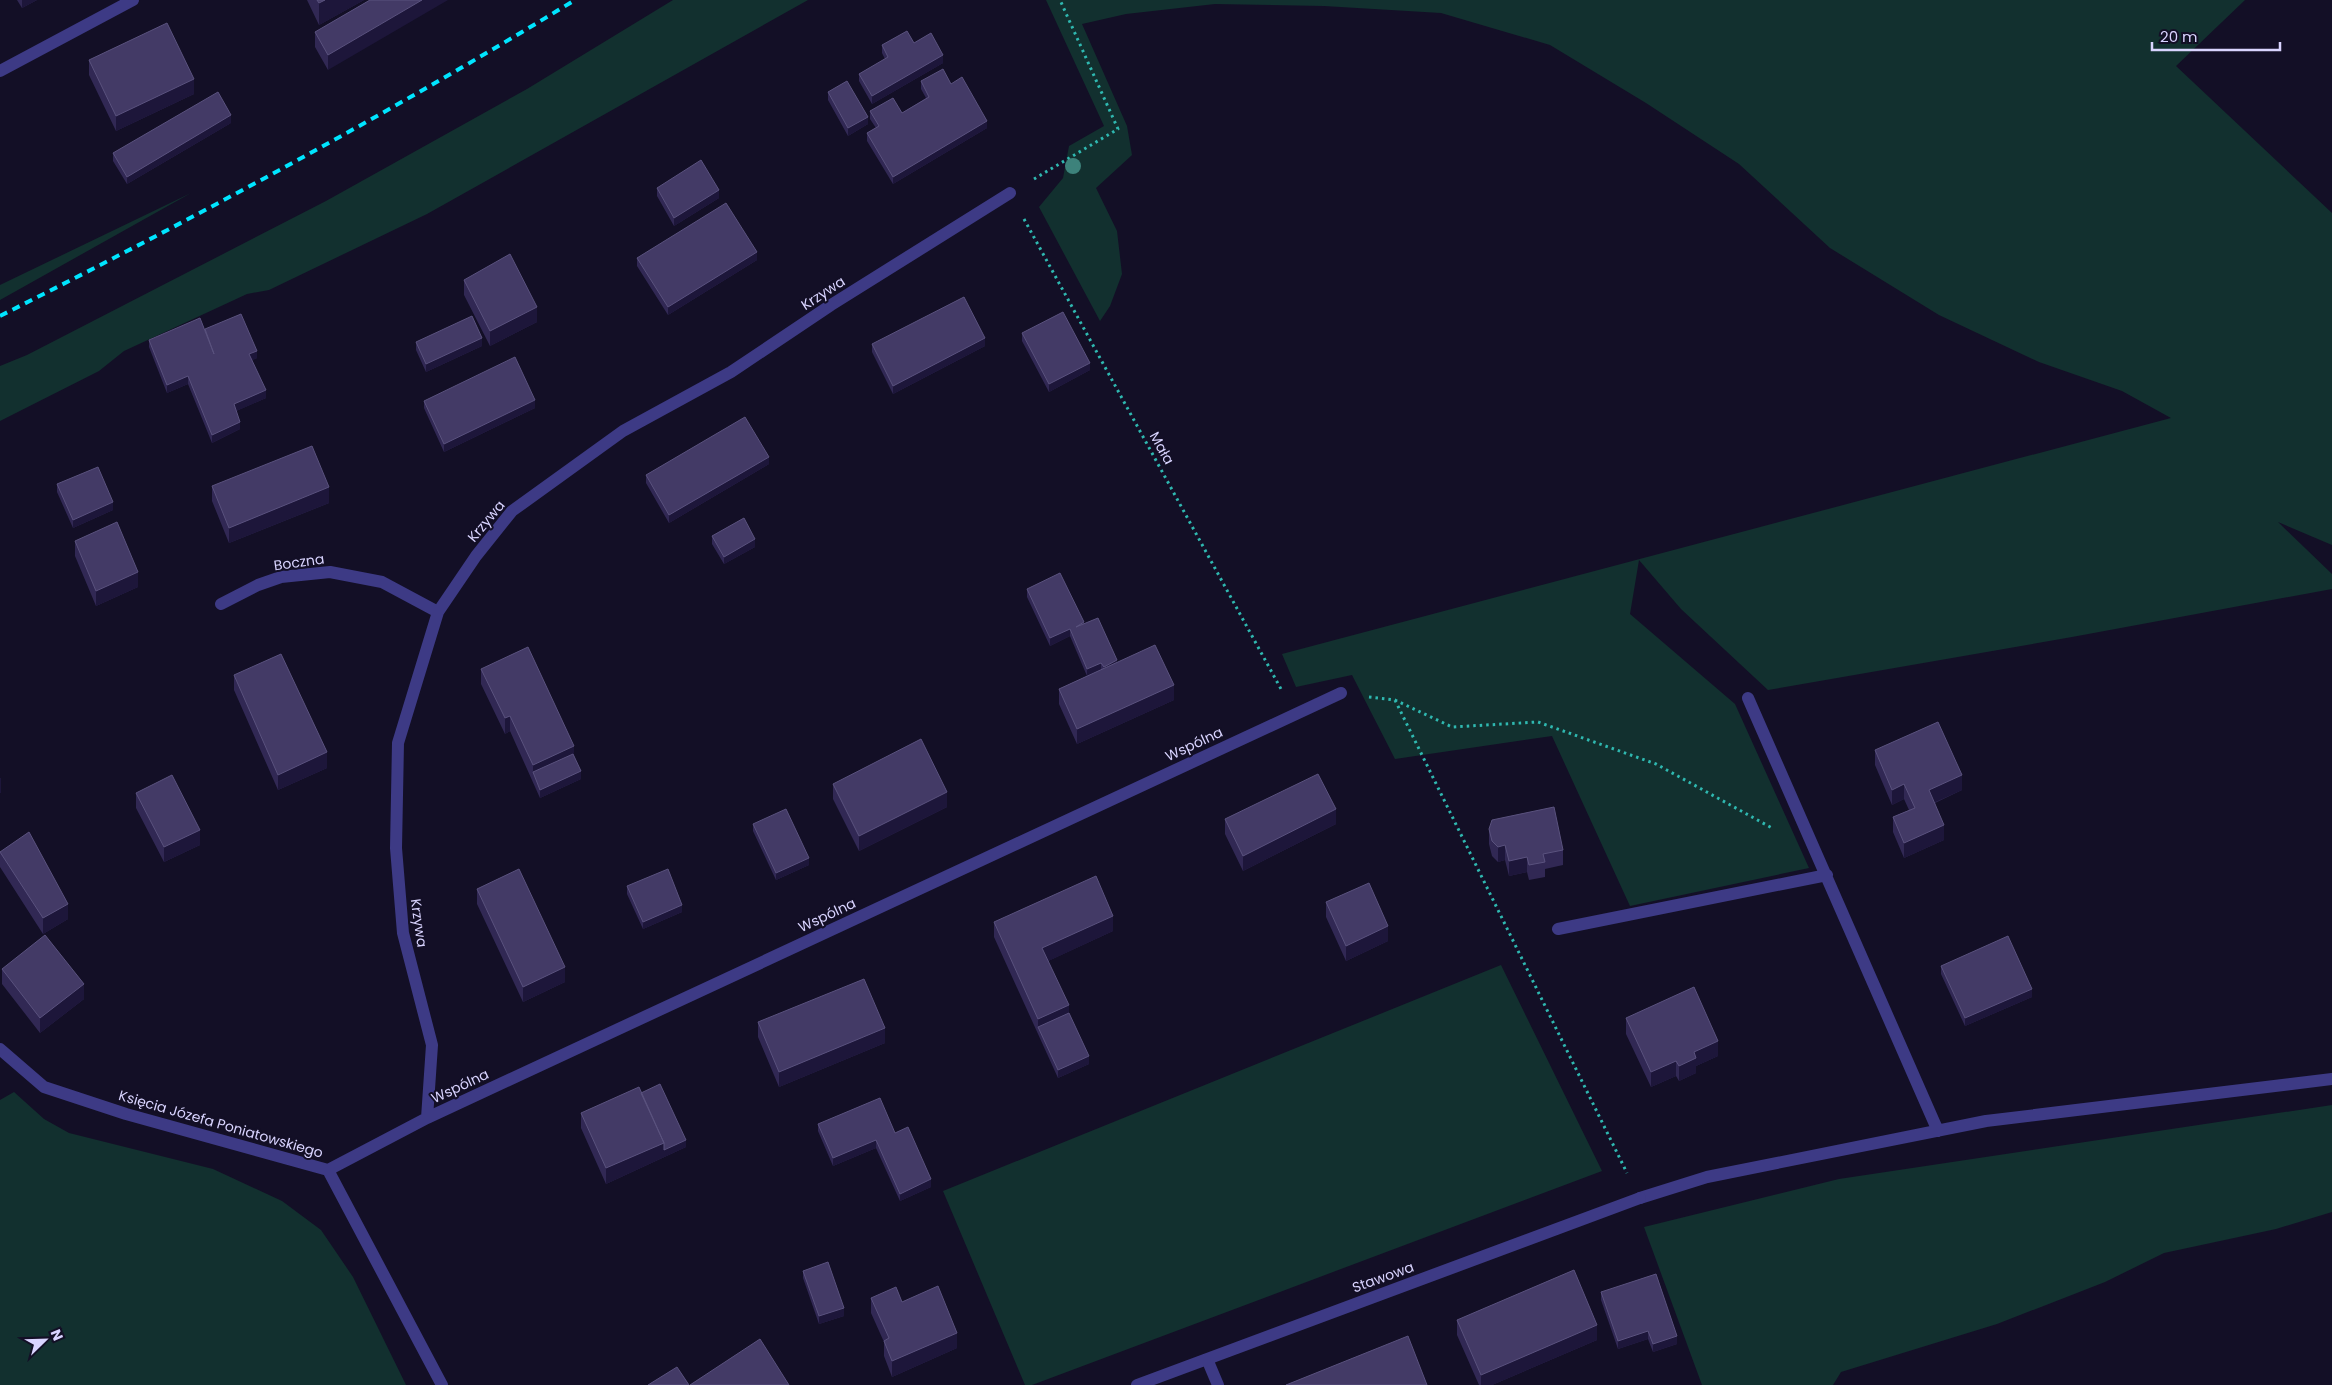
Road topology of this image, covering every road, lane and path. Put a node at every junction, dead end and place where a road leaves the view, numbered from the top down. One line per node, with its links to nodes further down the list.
1 (133, 0): 3 (street)
2 (1060, 0): 4 (path)
3 (0, 71)
4 (1010, 193): 6 (street, Krzywa); 10 (path, Mała)
5 (221, 604): 6 (street, Boczna)
6 (438, 612): 16 (street, Krzywa)
7 (1341, 693): 9 (path); 10 (street, Wspólna)
8 (1748, 698): 12 (street)
9 (1395, 700): 11 (path); 19 (path)
10 (1294, 714): 16 (street, Wspólna)
11 (1774, 829)
12 (1826, 875): 13 (street); 17 (street)
13 (1558, 929)
14 (0, 1049): 18 (street, Księcia Józefa Poniatowskiego)
15 (2332, 1079): 17 (street, Stawowa)
16 (427, 1118): 18 (street, Wspólna)
17 (1938, 1131): 19 (street, Stawowa)
18 (328, 1170): 21 (street, Księcia Józefa Poniatowskiego)
19 (1640, 1198): 20 (street, Stawowa)
20 (1207, 1359): 22 (street, Stawowa); 23 (street)
21 (442, 1385)
22 (1137, 1385)
23 (1218, 1385)

